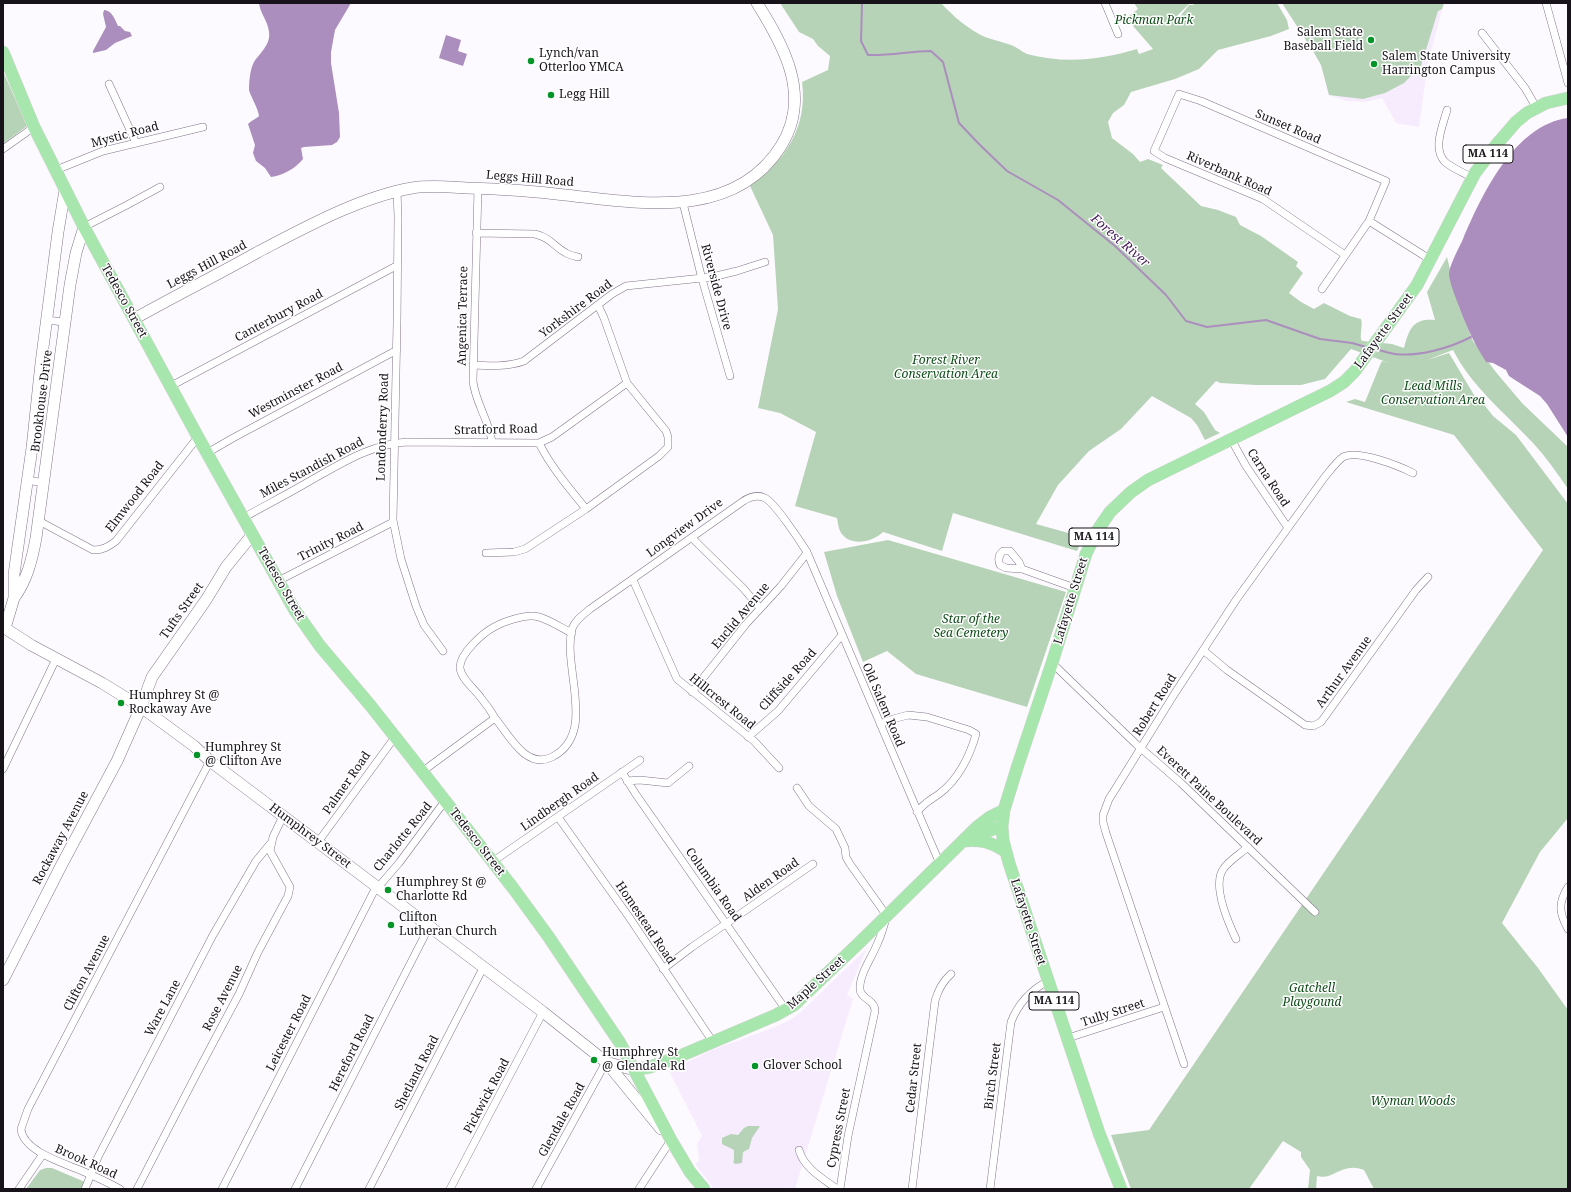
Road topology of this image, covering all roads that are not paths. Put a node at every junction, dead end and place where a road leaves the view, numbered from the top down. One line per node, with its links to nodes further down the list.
1 (757, 3): 23 (main road, Leggs Hill Road)
2 (1105, 3): 4 (street)
3 (1546, 3): 7 (street)
4 (1118, 34)
5 (1482, 34): 11 (street)
6 (3, 52): 13 (main road, Tedesco Street)
7 (1568, 83)
8 (109, 84): 15 (street)
9 (1179, 94): 24 (street, Sunset Road); 27 (street, Riverbank Road)
10 (1568, 98): 11 (main road, Lafayette Street / MA 114)
11 (1536, 107): 18 (main road, Lafayette Street / MA 114)
12 (1447, 110): 18 (street)
13 (34, 127): 16 (street); 17 (main road, Tedesco Street)
14 (202, 127): 15 (street, Mystic Road)
15 (136, 143): 17 (street, Mystic Road)
16 (3, 149)
17 (56, 170): 21 (main road, Tedesco Street)
18 (1473, 178): 29 (main road, Lafayette Street / MA 114)
19 (160, 187): 25 (street)
20 (478, 188): 22 (main road, Leggs Hill Road); 23 (main road, Leggs Hill Road); 26 (street, Angenica Terrace)
21 (65, 190): 25 (main road, Tedesco Street); 36 (main road, Brookhouse Drive)
22 (397, 192): 31 (street, Londonderry Road); 35 (main road, Leggs Hill Road)
23 (683, 203): 32 (street, Riverside Drive)
24 (1369, 221): 27 (street); 29 (street)
25 (84, 227): 35 (main road, Tedesco Street); 37 (main road, Brookhouse Drive)
26 (476, 233): 28 (street); 39 (street, Angenica Terrace)
27 (1345, 255): 33 (street)
28 (578, 257)
29 (1431, 260): 44 (main road, Lafayette Street / MA 114)
30 (765, 262): 32 (street, Yorkshire Road)
31 (398, 265): 38 (street, Londonderry Road); 42 (street, Canterbury Road)
32 (702, 279): 34 (street, Yorkshire Road); 40 (street, Riverside Drive)
33 (1322, 289)
34 (598, 305): 39 (street, Yorkshire Road); 41 (street)
35 (134, 319): 42 (main road, Tedesco Street)
36 (46, 320): 37 (street); 50 (main road, Brookhouse Drive)
37 (64, 322): 51 (main road, Brookhouse Drive)
38 (397, 350): 45 (street, Londonderry Road); 48 (street, Westminster Road)
39 (473, 365): 46 (street, Angenica Terrace)
40 (730, 376)
41 (628, 383): 47 (street, Stratford Road); 52 (street)
42 (171, 386): 43 (main road, Tedesco Street)
43 (198, 437): 48 (main road, Tedesco Street); 54 (street, Elmwood Road)
44 (1231, 439): 56 (street, Carna Road); 65 (main road, Lafayette Street / MA 114)
45 (394, 442): 46 (street, Stratford Road); 53 (street, Miles Standish Road); 55 (street, Londonderry Road)
46 (492, 442): 47 (street, Stratford Road)
47 (539, 442): 52 (street)
48 (207, 453): 53 (main road, Tedesco Street)
49 (1413, 473): 56 (street, Robert Road)
50 (27, 480): 51 (street); 66 (main road, Brookhouse Drive)
51 (44, 483): 54 (main road, Brookhouse Drive)
52 (586, 509): 59 (street)
53 (243, 518): 57 (main road, Tedesco Street)
54 (39, 521): 66 (main road, Brookhouse Drive)
55 (393, 522): 64 (street, Trinity Road); 72 (street, Londonderry Road)
56 (1288, 528): 71 (street, Robert Road)
57 (252, 535): 64 (main road, Tedesco Street); 76 (main road, Tufts Street)
58 (692, 538): 60 (street, Longview Drive); 63 (street, Longview Drive); 67 (street)
59 (486, 553)
60 (807, 553): 67 (street, Euclid Avenue); 70 (street, Old Salem Road)
61 (1022, 569): 65 (street)
62 (1428, 577): 71 (street, Arthur Avenue)
63 (633, 580): 69 (street, Longview Drive); 75 (street, Hillcrest Road)
64 (278, 581): 79 (main road, Tedesco Street)
65 (1075, 588): 74 (main road, Lafayette Street / MA 114)
66 (14, 598): 68 (main road, Brookhouse Drive)
67 (760, 608): 75 (street, Euclid Avenue)
68 (4, 628): 73 (main road, Humphrey Street)
69 (572, 633): 77 (street); 77 (street, Longview Drive)
70 (842, 636): 78 (street, Old Salem Road); 80 (street, Cliffside Road)
71 (1203, 650): 81 (street, Robert Road)
72 (443, 651)
73 (56, 659): 76 (main road, Humphrey Street); 86 (street)
74 (1052, 663): 81 (street, Everett Paine Boulevard); 92 (main road, Lafayette Street / MA 114)
75 (692, 692): 80 (street, Hillcrest Road)
76 (141, 707): 83 (main road, Humphrey Street); 116 (main road, Rockaway Avenue)
77 (495, 718): 87 (street)
78 (880, 724): 93 (street, Old Salem Road); 93 (street)
79 (395, 737): 87 (main road, Tedesco Street); 98 (street, Palmer Road)
80 (748, 737): 85 (street, Hillcrest Road)
81 (1141, 748): 100 (street, Everett Paine Boulevard); 118 (street, Robert Road)
82 (640, 760): 88 (street, Lindbergh Road)
83 (210, 761): 94 (main road, Humphrey Street); 128 (street, Clifton Avenue)
84 (689, 766): 89 (street)
85 (779, 768)
86 (3, 769)
87 (422, 772): 91 (main road, Tedesco Street)
88 (622, 772): 89 (street, Columbia Road); 95 (street, Lindbergh Road)
89 (627, 781): 109 (street, Columbia Road)
90 (798, 788): 108 (street)
91 (445, 801): 102 (main road, Tedesco Street); 105 (street, Charlotte Road)
92 (1004, 810): 96 (main road, Lafayette Street / MA 114); 97 (main road, Maple Street)
93 (917, 812): 104 (street, Old Salem Road)
94 (283, 816): 98 (main road, Humphrey Street); 99 (street)
95 (558, 817): 102 (street, Lindbergh Road); 114 (street, Homestead Road)
96 (1002, 826): 97 (main road, Maple Street); 101 (main road, Lafayette Street / MA 114)
97 (963, 841): 101 (main road); 104 (main road, Maple Street)
98 (318, 842): 105 (main road, Humphrey Street)
99 (270, 844): 129 (street, Ware Lane); 133 (street, Rose Avenue)
100 (1248, 847): 107 (street, Everett Paine Boulevard); 112 (street)
101 (1006, 852): 117 (main road, Lafayette Street / MA 114)
102 (492, 862): 125 (main road, Tedesco Street)
103 (813, 864): 109 (street, Alden Road)
104 (940, 864): 108 (main road, Maple Street)
105 (377, 887): 110 (main road, Humphrey Street); 134 (street, Leicester Road)
106 (1568, 887): 111 (street)
107 (1315, 912)
108 (887, 916): 119 (main road, Maple Street); 141 (street, Cypress Street)
109 (726, 924): 114 (street, Alden Road); 119 (street, Columbia Road)
110 (429, 927): 113 (main road, Humphrey Street); 135 (street, Hereford Road)
111 (1568, 929)
112 (1236, 939)
113 (484, 968): 120 (main road, Humphrey Street); 136 (street, Shetland Road)
114 (663, 969): 122 (street, Homestead Road)
115 (951, 974): 142 (street, Cedar Street)
116 (3, 980)
117 (1048, 981): 121 (main road, Lafayette Street / MA 114); 143 (street, Birch Street)
118 (1164, 1007): 121 (street, Tully Street); 124 (street, Robert Road)
119 (786, 1010): 122 (main road, Maple Street)
120 (544, 1012): 123 (main road, Humphrey Street); 137 (street, Pickwick Road)
121 (1068, 1038): 144 (main road, Lafayette Street / MA 114)
122 (713, 1042): 125 (main road, Maple Street)
123 (606, 1062): 125 (main road, Humphrey Street); 126 (main road, Humphrey Street); 138 (street, Glendale Road)
124 (1184, 1064)
125 (634, 1070): 126 (main road, Humphrey Street)
126 (671, 1140): 139 (street); 140 (main road, Humphrey Street)
127 (799, 1150): 141 (street)
128 (43, 1154): 129 (street, Brook Road); 130 (street)
129 (90, 1175): 131 (street, Ware Lane); 132 (street, Brook Road)
130 (19, 1189)
131 (85, 1189)
132 (120, 1189)
133 (137, 1189)
134 (222, 1189)
135 (295, 1189)
136 (369, 1189)
137 (450, 1189)
138 (536, 1189)
139 (639, 1189)
140 (704, 1189)
141 (838, 1189)
142 (912, 1189)
143 (990, 1189)
144 (1121, 1189)

